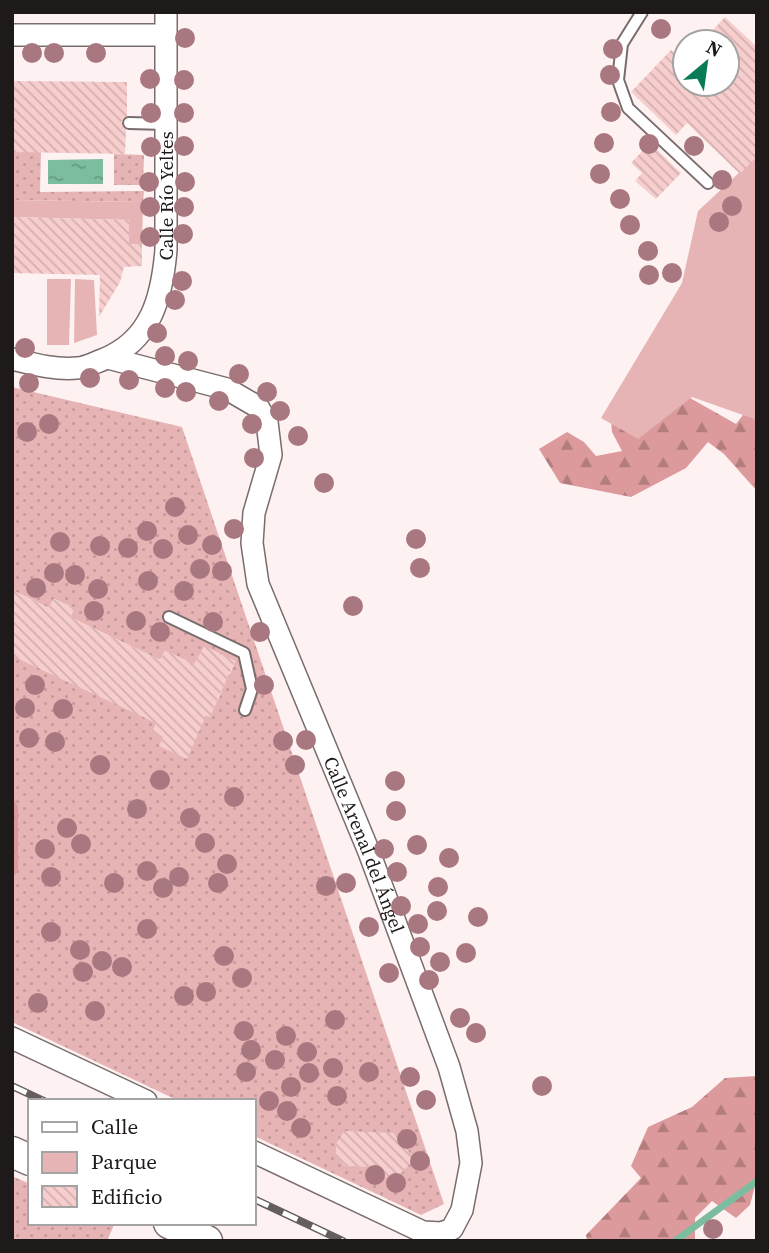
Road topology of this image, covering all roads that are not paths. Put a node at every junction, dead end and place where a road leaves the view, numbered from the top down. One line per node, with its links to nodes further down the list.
1 (166, 12): 4 (street, Calle Río Yeltes)
2 (642, 12): 7 (lane)
3 (12, 35): 4 (street)
4 (166, 35): 6 (street, Calle Río Yeltes)
5 (129, 123): 6 (lane)
6 (166, 124): 8 (street, Calle Río Yeltes)
7 (708, 183)
8 (108, 358): 9 (street); 15 (street, Calle Arenal del Ángel)
9 (12, 359)
10 (169, 617): 11 (lane)
11 (245, 710)
12 (12, 1038): 13 (street)
13 (142, 1099)
14 (12, 1152): 16 (street)
15 (256, 1153)
16 (28, 1159)
17 (173, 1225): 18 (street)
18 (207, 1241)

